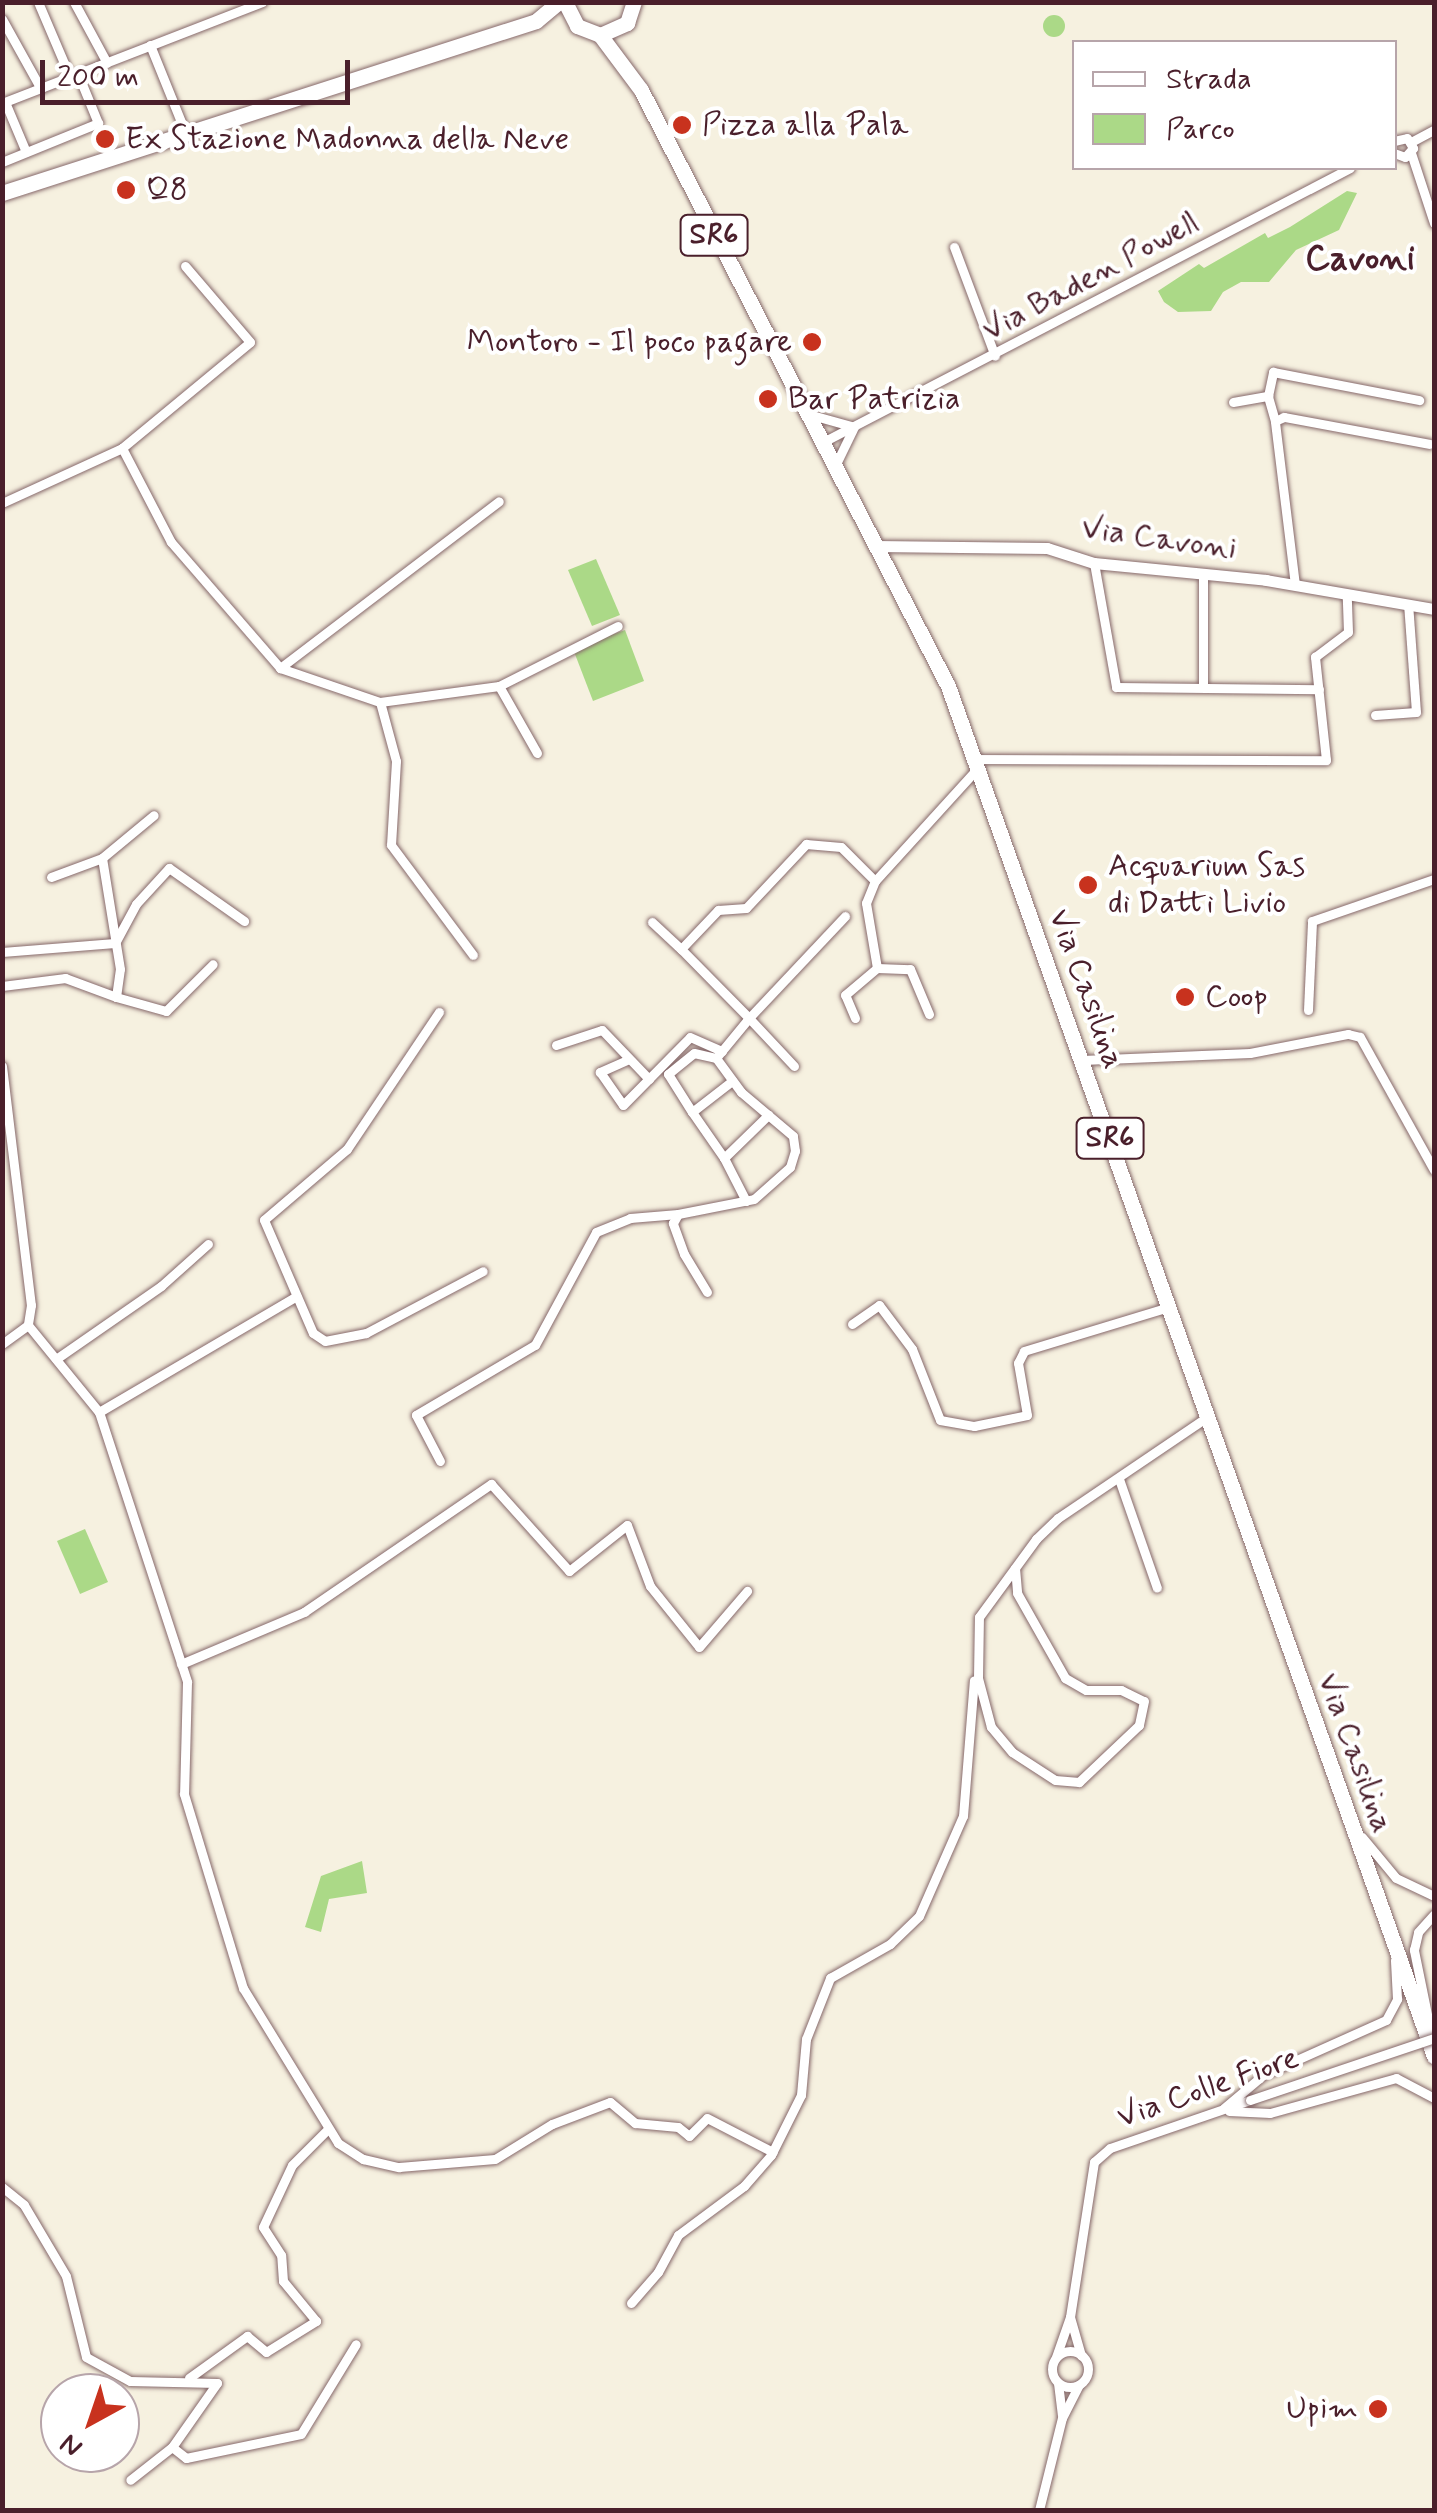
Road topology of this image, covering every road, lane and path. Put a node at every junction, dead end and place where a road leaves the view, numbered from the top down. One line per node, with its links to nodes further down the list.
1 (38, 2): 12 (street)
2 (74, 2): 11 (street)
3 (262, 2): 10 (street)
4 (562, 2): 7 (main road); 9 (main road, Via Casilina)
5 (636, 4): 8 (main road)
6 (2, 19): 13 (street)
7 (536, 21): 9 (main road); 17 (main road)
8 (627, 23): 9 (main road); 14 (main road, Via Casilina / SR6)
9 (592, 33): 14 (main road, Via Casilina / SR6)
10 (150, 45): 11 (street); 17 (street)
11 (107, 63): 12 (street)
12 (74, 76): 13 (street); 20 (street)
13 (41, 88): 15 (street)
14 (641, 90): 32 (main road, Via Casilina / SR6)
15 (4, 103): 20 (street)
16 (1434, 130): 19 (street)
17 (187, 136): 24 (main road)
18 (1397, 142): 19 (street)
19 (1411, 148): 21 (street); 25 (street)
20 (26, 152): 22 (street)
21 (1397, 152)
22 (2, 162)
23 (1346, 170): 28 (street, Via Baden Powell)
24 (2, 194)
25 (1434, 223)
26 (954, 247): 28 (street)
27 (185, 266): 37 (street)
28 (994, 356): 34 (street, Via Baden Powell)
29 (1268, 396): 30 (street); 31 (street); 33 (street)
30 (1419, 400)
31 (1233, 402)
32 (805, 413): 34 (street); 35 (main road, Via Casilina / SR6)
33 (1275, 421): 36 (street); 44 (street)
34 (854, 426): 35 (street, Via Baden Powell); 38 (street)
35 (822, 444): 38 (main road, Via Casilina / SR6)
36 (1430, 444)
37 (122, 448): 40 (street); 49 (street)
38 (836, 472): 41 (main road, Via Casilina / SR6)
39 (499, 500): 49 (street)
40 (2, 504)
41 (875, 546): 42 (street, Via Cavoni); 56 (main road, Via Casilina / SR6)
42 (1094, 562): 43 (street, Via Cavoni); 51 (street)
43 (1203, 574): 44 (street, Via Cavoni); 51 (street)
44 (1294, 585): 45 (street, Via Cavoni)
45 (1347, 594): 46 (street, Via Cavoni); 52 (street)
46 (1408, 604): 47 (street, Via Cavoni); 54 (street)
47 (1434, 608)
48 (618, 626): 50 (street)
49 (280, 668): 53 (street)
50 (499, 686): 53 (street); 55 (street)
51 (1203, 686): 52 (street)
52 (1319, 689): 56 (street)
53 (380, 702): 68 (street)
54 (1375, 715)
55 (537, 753)
56 (976, 764): 61 (street); 81 (main road, Via Casilina / SR6)
57 (154, 815): 58 (street)
58 (102, 858): 59 (street); 65 (street)
59 (51, 878)
60 (1434, 879): 73 (street)
61 (874, 881): 66 (street); 70 (street)
62 (845, 916): 76 (street)
63 (244, 921): 65 (street)
64 (652, 922): 66 (street)
65 (115, 943): 67 (street); 72 (street)
66 (681, 950): 76 (street)
67 (2, 952)
68 (472, 955)
69 (213, 964): 72 (street)
70 (877, 968): 75 (street); 77 (street)
71 (2, 986): 72 (street)
72 (116, 997)
73 (1308, 1010)
74 (439, 1012): 95 (street)
75 (929, 1014)
76 (749, 1018): 79 (street); 83 (street)
77 (856, 1018)
78 (556, 1044): 80 (street)
79 (719, 1054): 84 (street); 85 (street); 86 (street)
80 (626, 1060): 84 (street); 84 (street)
81 (1082, 1060): 89 (street); 96 (main road, Via Casilina / SR6)
82 (2, 1066): 98 (street)
83 (794, 1066)
84 (649, 1079)
85 (732, 1081): 86 (street); 87 (street)
86 (692, 1112): 88 (street)
87 (768, 1115): 88 (street); 90 (street)
88 (724, 1158): 90 (street)
89 (1434, 1170)
90 (746, 1201): 91 (street)
91 (678, 1214): 94 (street); 103 (street)
92 (208, 1244): 100 (street)
93 (483, 1271): 95 (street)
94 (708, 1292)
95 (297, 1296): 101 (street)
96 (1168, 1307): 97 (street); 102 (main road, Via Casilina / SR6)
97 (852, 1324)
98 (28, 1325): 99 (street); 100 (street)
99 (2, 1344)
100 (56, 1359): 101 (street)
101 (99, 1412): 108 (street)
102 (1207, 1418): 104 (street); 110 (main road, Via Casilina / SR6)
103 (440, 1461)
104 (1119, 1479): 105 (street); 106 (street)
105 (1016, 1568): 109 (street); 109 (street)
106 (1158, 1588)
107 (747, 1592): 108 (street)
108 (181, 1664): 118 (street)
109 (978, 1669): 119 (street)
110 (1350, 1819): 111 (street); 113 (main road, Via Casilina / SR6)
111 (1434, 1896)
112 (1434, 1914): 115 (street)
113 (1391, 1934): 115 (main road, Via Casilina / SR6); 117 (street)
114 (1434, 2038): 117 (street, Via Colle Fiore, bridge)
115 (1434, 2053)
116 (1434, 2098): 117 (street)
117 (1222, 2110): 122 (street, Via Colle Fiore)
118 (328, 2129): 119 (street); 126 (street)
119 (773, 2152): 121 (street)
120 (2, 2188): 126 (street)
121 (631, 2303)
122 (1070, 2316): 124 (street, Via Colle Fiore); 125 (street, Via Colle Fiore)
123 (356, 2344): 130 (street)
124 (1082, 2355): 125 (street); 128 (street)
125 (1056, 2357): 127 (street)
126 (189, 2378): 130 (street)
127 (1058, 2383): 128 (street); 129 (street)
128 (1080, 2384): 129 (street)
129 (1062, 2418): 132 (street)
130 (172, 2447): 131 (street)
131 (130, 2480)
132 (1039, 2510)

